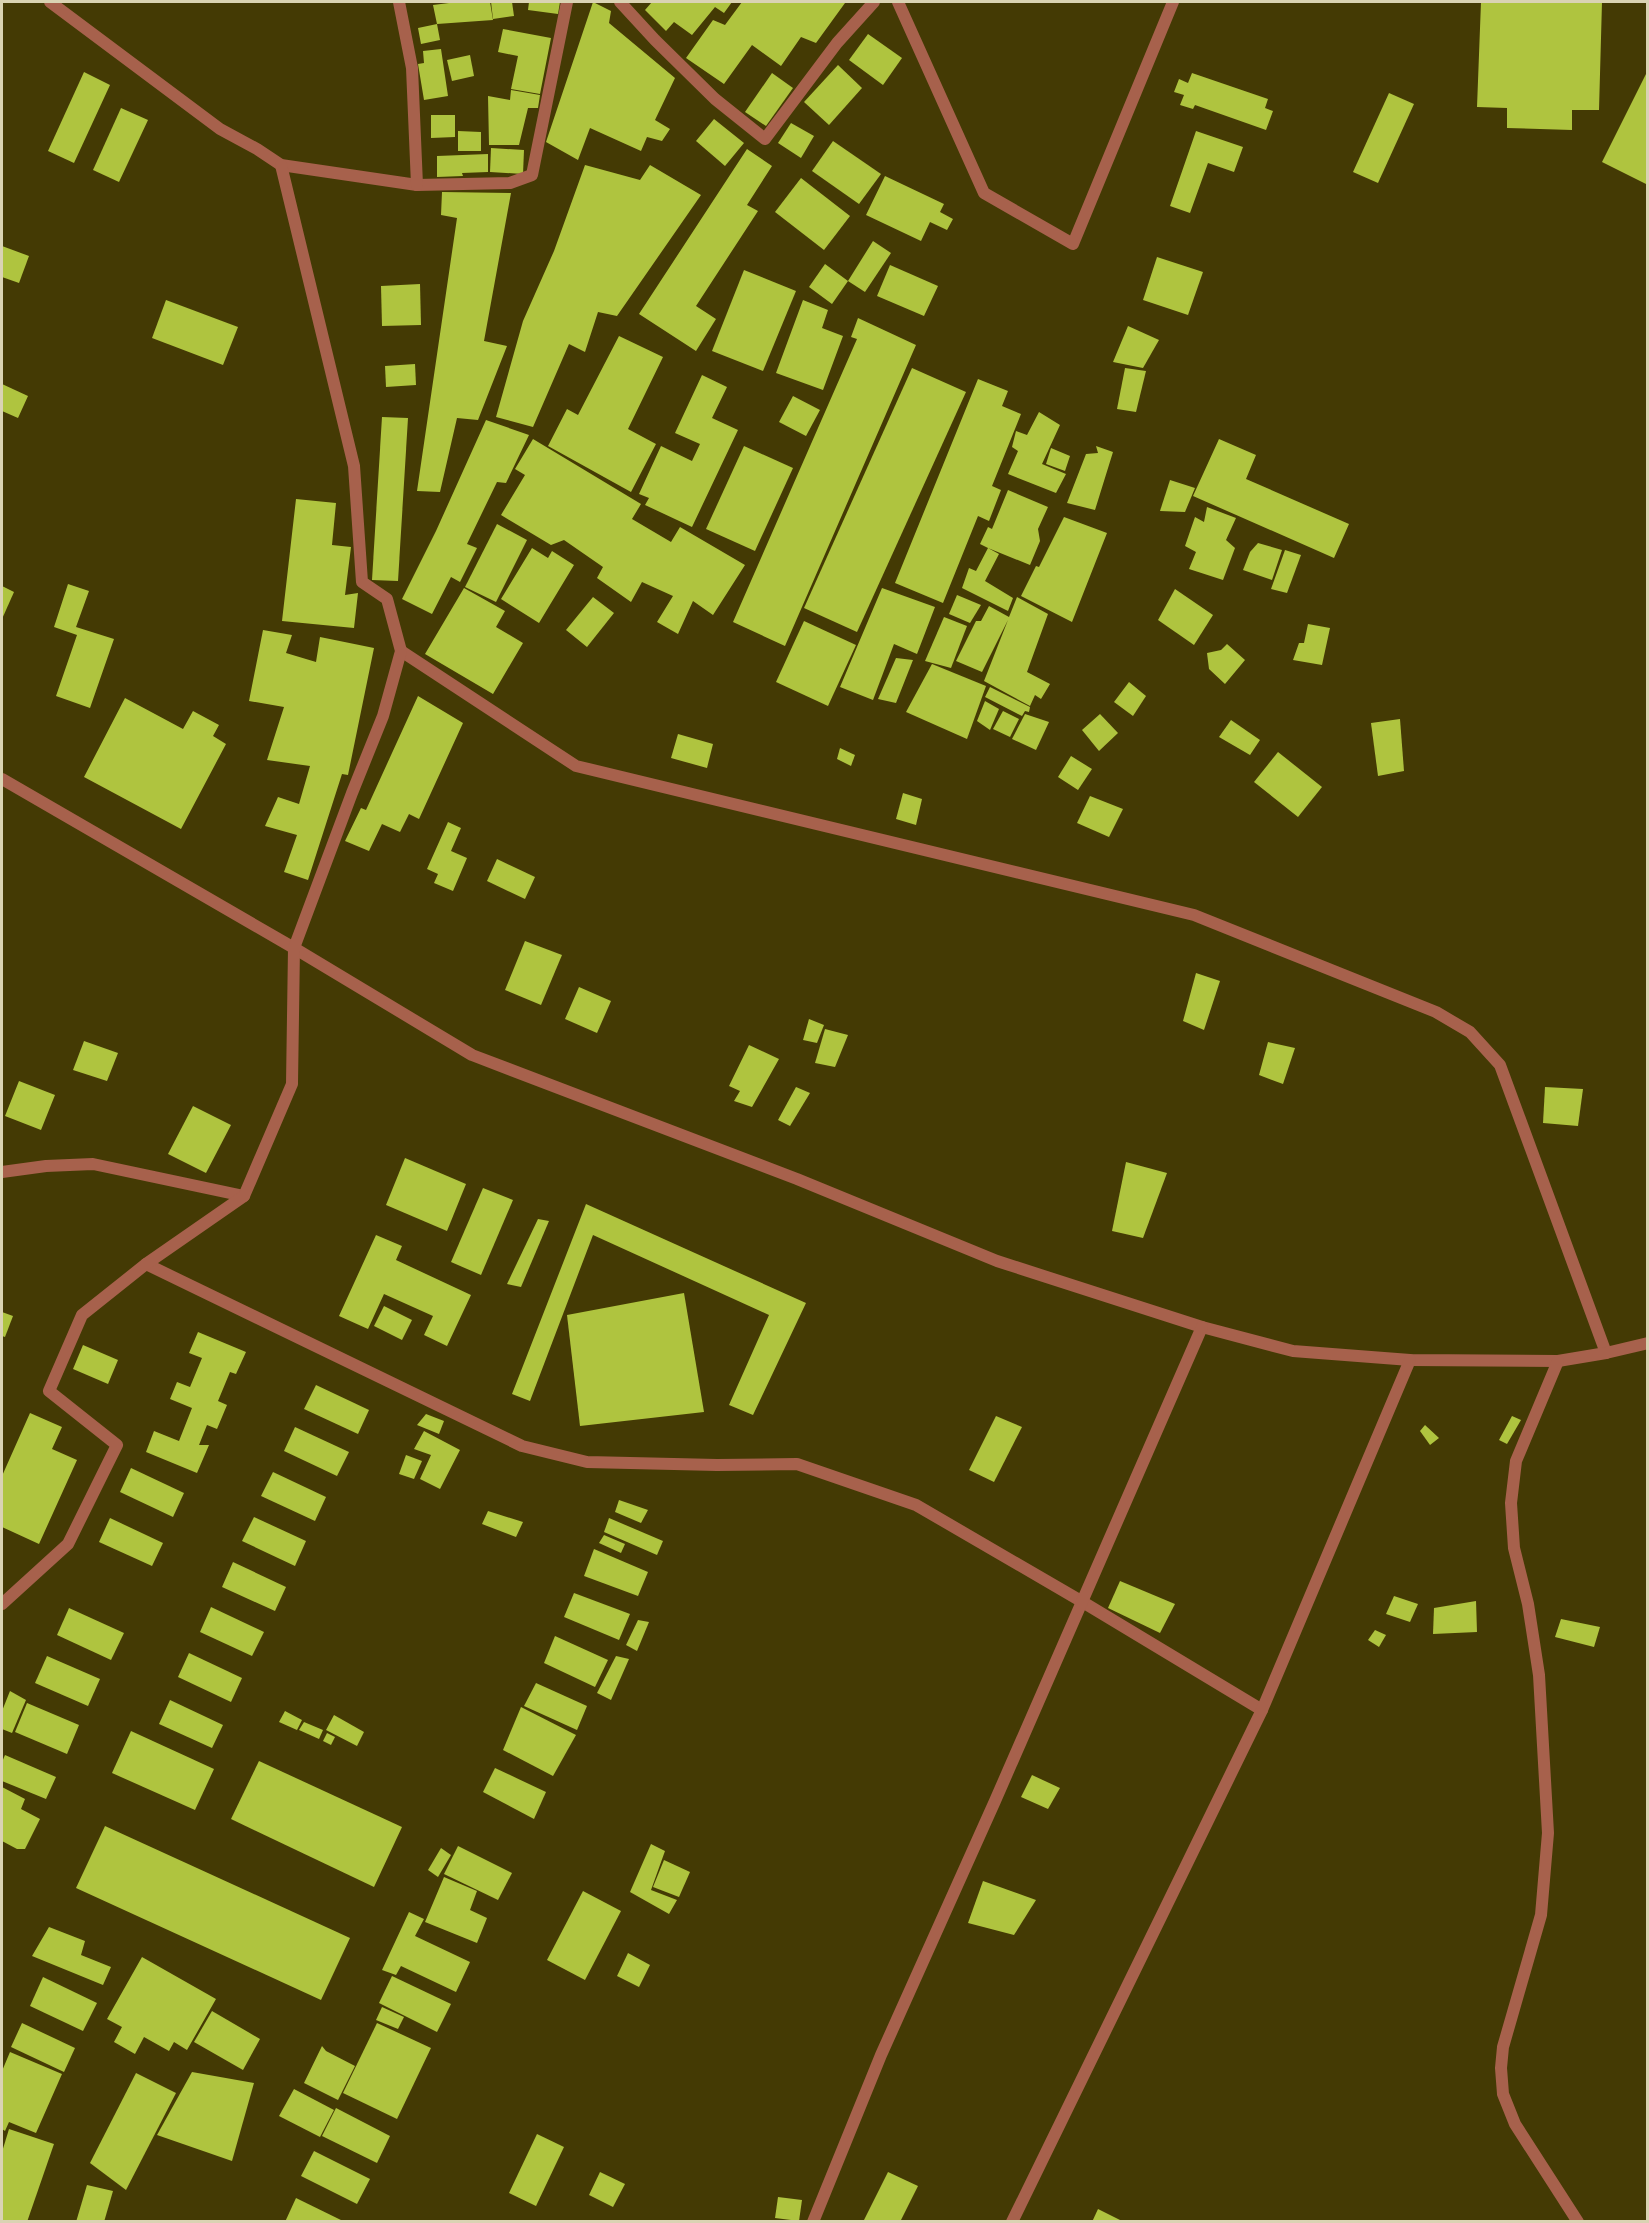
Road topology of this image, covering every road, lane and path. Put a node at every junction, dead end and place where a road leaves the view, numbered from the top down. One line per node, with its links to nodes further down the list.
1 (50, 2): 8 (street)
2 (399, 2): 9 (street)
3 (567, 2): 9 (street)
4 (620, 2): 5 (street)
5 (874, 2)
6 (898, 2): 7 (street)
7 (1173, 2)
8 (281, 165): 9 (street); 10 (street)
9 (417, 185)
10 (401, 651): 12 (street); 18 (street)
11 (2, 779): 12 (street)
12 (294, 948): 14 (street); 16 (street)
13 (2, 1172): 14 (street)
14 (244, 1197): 15 (street)
15 (146, 1264): 21 (street); 22 (street)
16 (1202, 1327): 19 (street); 21 (street)
17 (1647, 1343): 18 (street)
18 (1606, 1353): 20 (street)
19 (1410, 1360): 20 (street); 23 (street)
20 (1558, 1361): 26 (street)
21 (1081, 1600): 23 (street); 24 (street)
22 (2, 1604)
23 (1262, 1710): 25 (street)
24 (813, 2222)
25 (1012, 2222)
26 (1578, 2222)

